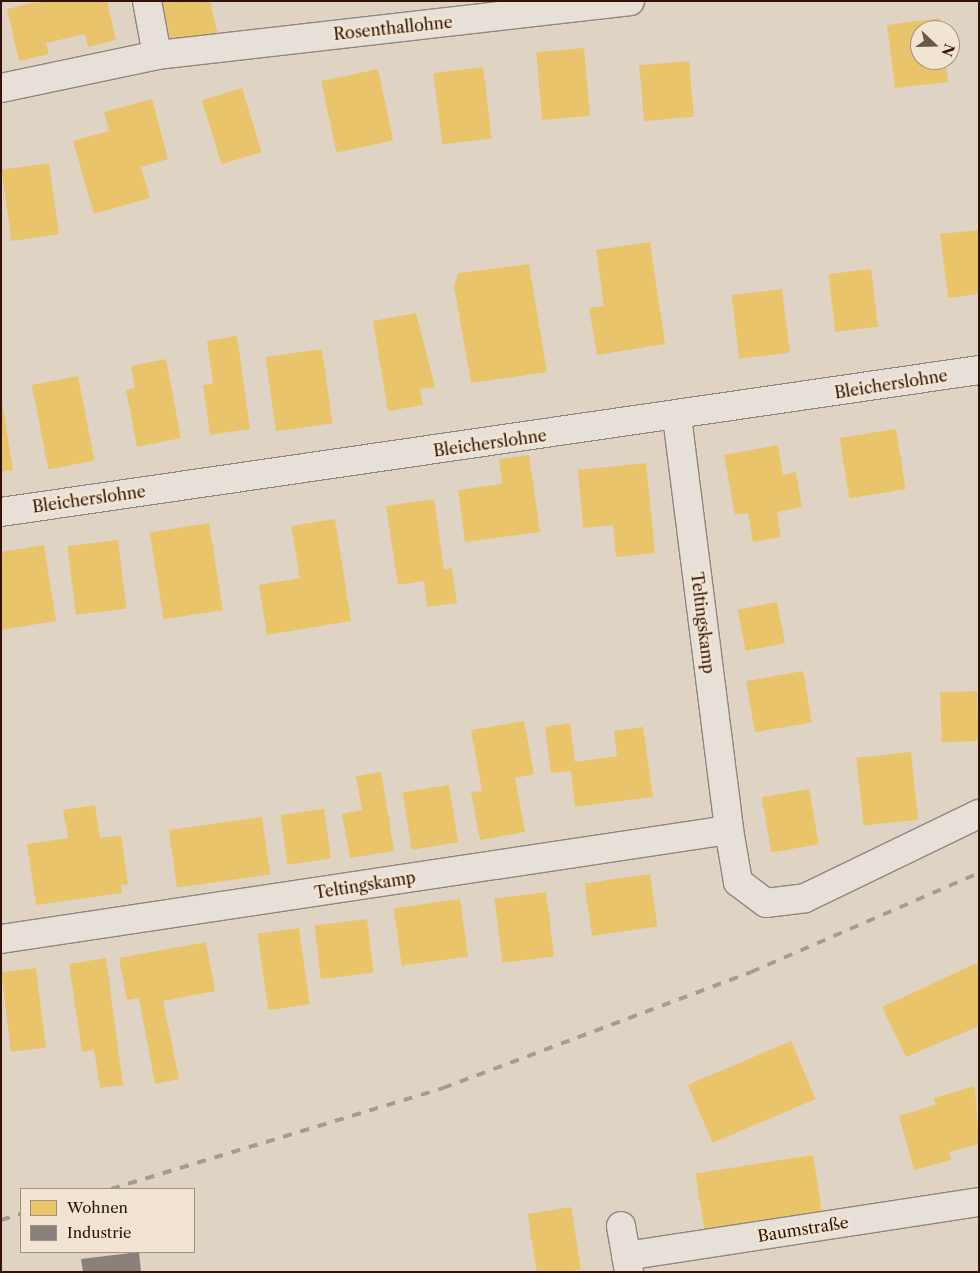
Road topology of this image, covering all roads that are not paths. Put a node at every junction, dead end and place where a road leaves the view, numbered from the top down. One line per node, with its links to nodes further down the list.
1 (147, 1): 3 (street)
2 (630, 1): 3 (street, Rosenthallohne)
3 (156, 55): 4 (street, Rosenthallohne)
4 (1, 88)
5 (979, 370): 6 (street, Bleicherslohne)
6 (677, 417): 7 (street, Bleicherslohne); 9 (street, Teltingskamp)
7 (1, 512)
8 (979, 814): 9 (street, Teltingskamp)
9 (729, 830): 10 (street, Teltingskamp)
10 (1, 939)
11 (979, 1202): 13 (street, Baumstraße)
12 (622, 1226): 13 (street, Baumstraße)
13 (628, 1264)

